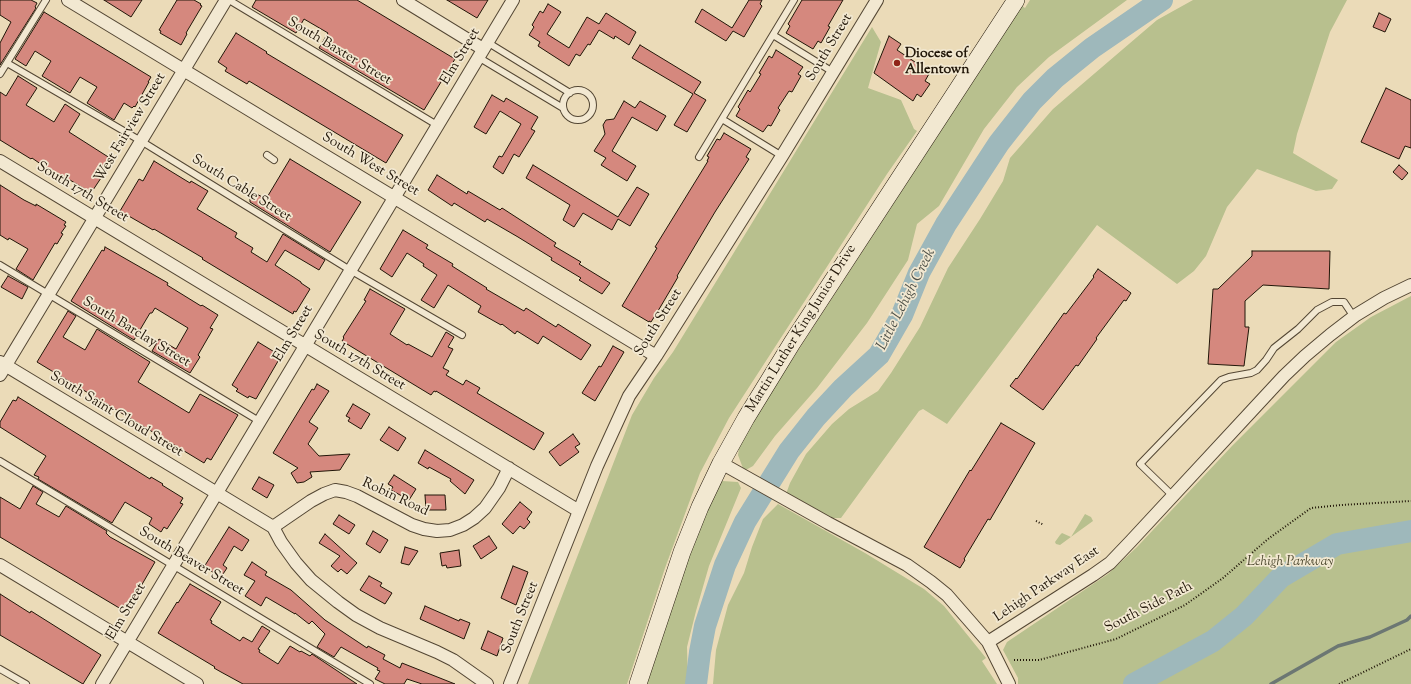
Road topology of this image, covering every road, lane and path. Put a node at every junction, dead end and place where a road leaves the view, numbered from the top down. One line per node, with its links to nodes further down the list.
1 (46, 0): 12 (lane)
2 (68, 0): 13 (street, South West Street)
3 (226, 0): 13 (street, West Fairview Street)
4 (229, 0): 19 (lane, South Baxter Street)
5 (403, 0): 11 (street)
6 (513, 0): 11 (street, Elm Street)
7 (794, 0): 10 (lane)
8 (877, 0): 14 (street, South Street)
9 (1016, 0): 39 (main road, Martin Luther King Junior Drive)
10 (773, 35): 14 (lane); 18 (lane)
11 (483, 49): 16 (lane); 17 (lane); 19 (street, Elm Street)
12 (7, 63): 15 (lane); 20 (lane, South Cable Street)
13 (183, 70): 20 (street, West Fairview Street); 26 (street, South West Street)
14 (833, 72): 22 (street, South Street)
15 (0, 74)
16 (570, 93): 17 (lane); 17 (lane)
17 (563, 108)
18 (722, 119): 22 (lane); 23 (lane)
19 (437, 125): 26 (street, Elm Street)
20 (141, 141): 27 (street, West Fairview Street); 29 (lane, South Cable Street)
21 (267, 155): 24 (lane)
22 (782, 156): 35 (street, South Street)
23 (699, 157)
24 (274, 160)
25 (0, 161): 27 (street, South 17th Street)
26 (394, 197): 29 (street, Elm Street); 35 (street, South West Street)
27 (94, 218): 31 (street, West Fairview Street); 34 (street, South 17th Street)
28 (0, 265): 31 (lane, South Barclay Street)
29 (350, 270): 33 (lane, South Cable Street); 34 (street, Elm Street)
30 (1411, 285): 32 (street, Lehigh Parkway East)
31 (48, 294): 36 (street, West Fairview Street); 37 (lane, South Barclay Street)
32 (1354, 317): 42 (street, Lehigh Parkway East); 42 (lane)
33 (462, 335)
34 (305, 346): 37 (street, Elm Street); 40 (street, South 17th Street)
35 (656, 356): 44 (street, South Street)
36 (2, 367): 41 (street, South Saint Cloud Street)
37 (259, 421): 41 (street, Elm Street)
38 (0, 461): 49 (lane, South Beaver Street)
39 (721, 463): 51 (street, Lehigh Parkway East); 62 (main road, Martin Luther King Junior Drive)
40 (509, 468): 44 (street, South 17th Street); 47 (street, Robin Road)
41 (216, 493): 47 (street, South Saint Cloud Street); 49 (street, Elm Street)
42 (1173, 496): 51 (street, Lehigh Parkway East)
43 (1411, 501): 53 (path, South Side Path)
44 (579, 511): 61 (street, South Street)
45 (1036, 520): 46 (path)
46 (1044, 525)
47 (273, 527): 60 (street)
48 (0, 565): 50 (street)
49 (173, 565): 50 (street, Elm Street); 59 (lane, South Beaver Street)
50 (127, 642): 57 (street, Elm Street); 58 (street)
51 (988, 642): 55 (street)
52 (1411, 649): 63 (path)
53 (1014, 660)
54 (0, 669): 56 (lane)
55 (1009, 683)
56 (26, 684)
57 (102, 684)
58 (197, 684)
59 (370, 684)
60 (487, 684)
61 (510, 684)
62 (638, 684)
63 (1339, 684)

